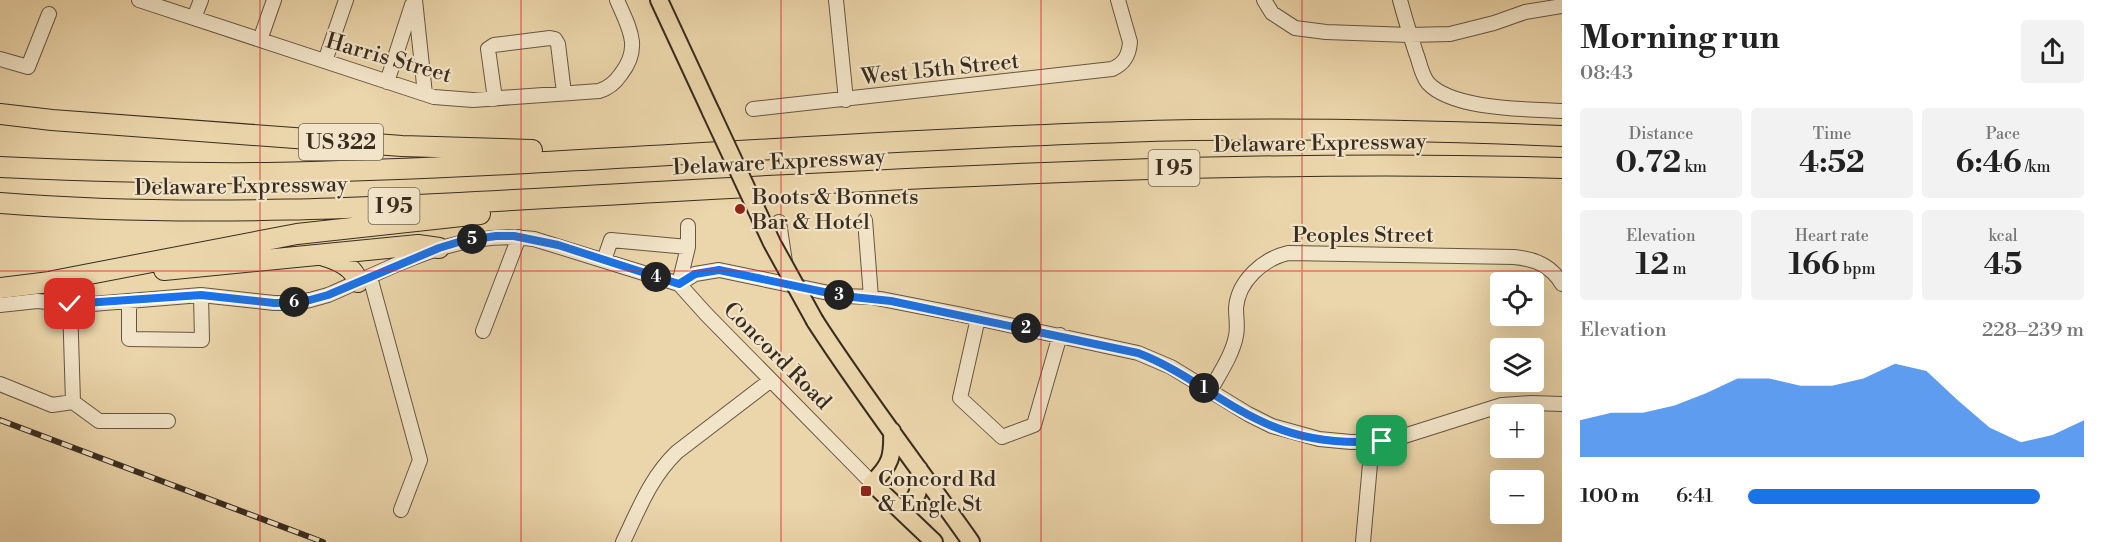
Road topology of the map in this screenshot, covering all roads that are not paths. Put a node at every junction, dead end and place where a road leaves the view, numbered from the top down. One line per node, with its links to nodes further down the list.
1 (139, 0): 15 (street, Harris Street)
2 (201, 0): 15 (street)
3 (274, 0): 17 (street)
4 (346, 0): 19 (street)
5 (414, 0): 20 (street); 22 (street)
6 (617, 0): 21 (street, Harris Street)
7 (659, 0): 64 (main road, bridge)
8 (836, 0): 24 (street)
9 (1118, 0): 24 (street, West 15th Street)
10 (1264, 0): 16 (street)
11 (1400, 0): 16 (street)
12 (1523, 6): 13 (street); 16 (street)
13 (1562, 6)
14 (49, 14): 18 (street)
15 (195, 18): 17 (street, Harris Street)
16 (1409, 35): 26 (street)
17 (260, 39): 19 (street, Harris Street)
18 (0, 59)
19 (325, 61): 20 (street, Harris Street)
20 (387, 82): 22 (street, Harris Street)
21 (564, 93): 23 (street, Harris Street); 23 (street)
22 (425, 94): 23 (street, Harris Street)
23 (495, 99)
24 (846, 100): 25 (street, West 15th Street)
25 (753, 109)
26 (1562, 111)
27 (0, 114): 29 (highway, US 322)
28 (1562, 136): 29 (highway, Delaware Expressway / I 95)
29 (682, 154): 30 (highway, Delaware Expressway / I 95)
30 (0, 167)
31 (1562, 168): 32 (highway, Delaware Expressway / I 95)
32 (787, 185): 34 (highway, Delaware Expressway / I 95); 45 (highway)
33 (0, 203): 34 (highway, Delaware Expressway / I 95)
34 (51, 207): 35 (highway)
35 (0, 208)
36 (865, 220): 51 (street)
37 (779, 222): 48 (street)
38 (688, 226): 40 (street)
39 (519, 237): 41 (street, Concord Road); 43 (street, Concord Road); 56 (street)
40 (688, 247): 43 (street); 46 (street)
41 (439, 248): 42 (highway); 44 (street, Concord Road)
42 (321, 255): 44 (highway); 45 (highway)
43 (604, 260): 46 (street, Concord Road)
44 (364, 280): 50 (street, Concord Road); 68 (street)
45 (53, 281): 49 (highway)
46 (679, 284): 48 (street); 58 (street, Concord Road)
47 (1562, 284): 60 (street, Peoples Street)
48 (788, 285): 51 (street)
49 (0, 288)
50 (201, 295): 52 (street, Concord Road); 52 (street)
51 (871, 297): 55 (street)
52 (129, 301): 53 (street, Concord Road)
53 (70, 304): 54 (street, Concord Road); 61 (street)
54 (0, 305)
55 (978, 318): 57 (street); 57 (street)
56 (483, 331)
57 (1060, 335): 60 (street)
58 (771, 380): 67 (street, Concord Road); 70 (street)
59 (0, 384): 61 (street)
60 (1210, 391): 65 (street)
61 (73, 402): 63 (street)
62 (1562, 404): 65 (street)
63 (168, 421)
64 (892, 431): 66 (main road); 67 (main road)
65 (1372, 442): 73 (street)
66 (919, 468): 69 (main road); 72 (main road)
67 (872, 483): 69 (main road, Concord Road)
68 (401, 510)
69 (903, 512): 71 (main road, Concord Road)
70 (623, 542)
71 (933, 542)
72 (971, 542)
73 (1363, 542)

